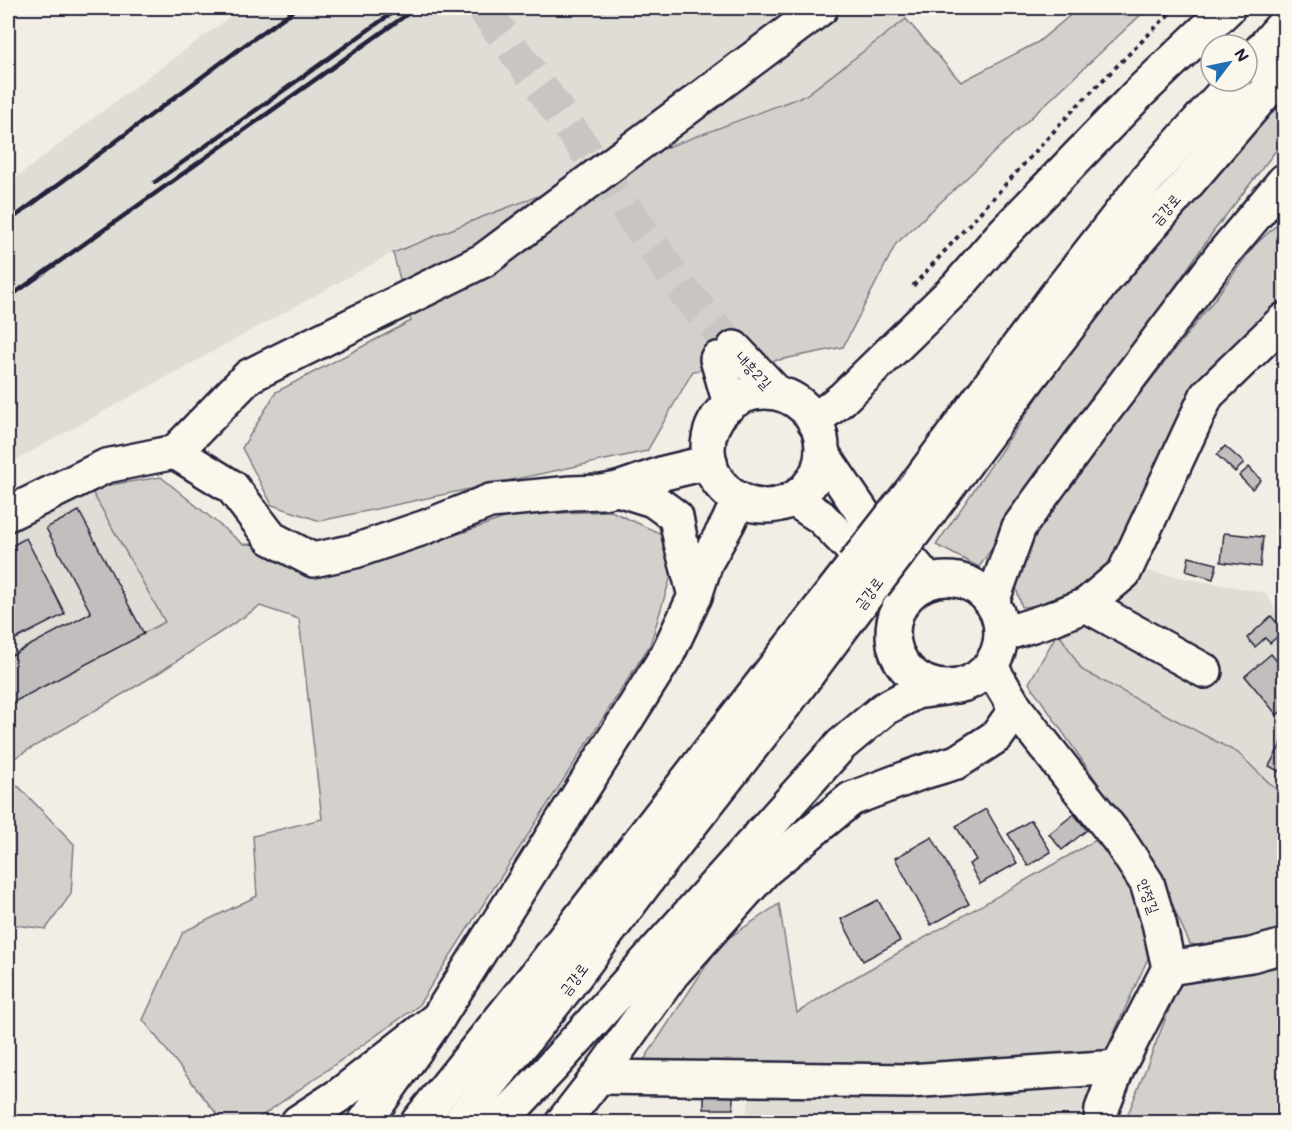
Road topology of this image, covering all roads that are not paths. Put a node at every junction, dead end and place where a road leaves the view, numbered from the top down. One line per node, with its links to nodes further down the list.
1 (821, 8): 12 (main road)
2 (1228, 8): 11 (main road)
3 (1284, 24): 4 (main road)
4 (1259, 52)
5 (1284, 71): 18 (main road, 금강로)
6 (1223, 93): 18 (main road, 금강로)
7 (1279, 191): 23 (main road)
8 (1284, 321): 25 (main road)
9 (775, 392): 10 (main road); 10 (main road, 내흥2길); 11 (main road)
10 (729, 404): 14 (main road)
11 (814, 421): 13 (main road)
12 (175, 452): 15 (main road); 19 (main road)
13 (822, 453): 16 (main road); 21 (main road)
14 (710, 462): 15 (main road); 17 (main road)
15 (618, 489): 22 (main road)
16 (793, 499): 17 (main road); 24 (main road)
17 (739, 500): 22 (main road)
18 (920, 501): 20 (main road, 금강로, bridge)
19 (8, 514)
20 (864, 576): 38 (main road, 금강로); 39 (main road, 금강로)
21 (929, 582): 23 (main road); 24 (main road)
22 (695, 596): 33 (main road)
23 (992, 602): 26 (main road)
24 (901, 605): 29 (main road)
25 (1086, 605): 26 (main road); 28 (main road)
26 (1002, 635): 27 (main road)
27 (991, 667): 29 (main road); 30 (main road, 안정길)
28 (1205, 671)
29 (945, 688): 40 (main road)
30 (1016, 709): 32 (main road, 안정길); 35 (main road)
31 (1284, 946): 32 (main road)
32 (1169, 968): 34 (main road)
33 (438, 1018): 36 (main road); 37 (main road)
34 (1118, 1068): 35 (main road); 42 (main road)
35 (598, 1077): 41 (main road)
36 (298, 1122)
37 (365, 1122)
38 (418, 1122)
39 (460, 1122)
40 (500, 1122)
41 (562, 1122)
42 (1101, 1122)

